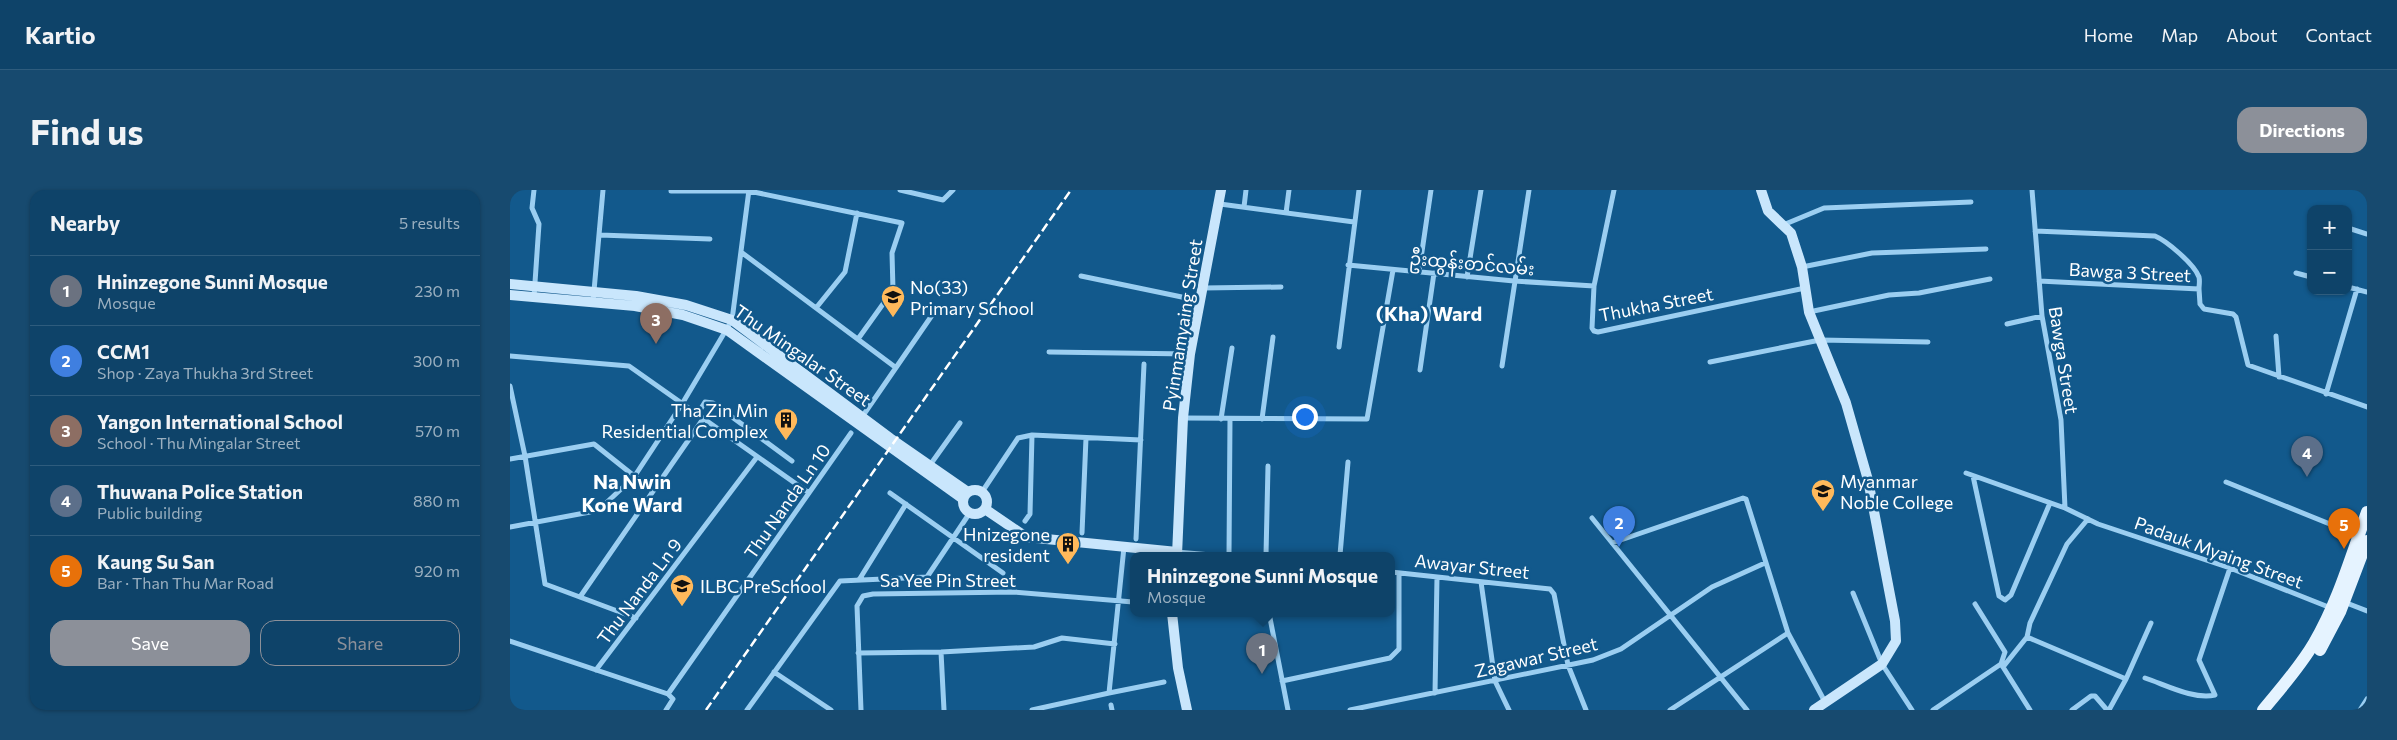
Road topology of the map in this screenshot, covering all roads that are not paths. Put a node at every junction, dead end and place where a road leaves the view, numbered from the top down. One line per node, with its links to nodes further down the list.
1 (534, 190): 52 (street)
2 (602, 190): 28 (street)
3 (695, 190): 4 (street); 17 (street)
4 (749, 190): 21 (street); 31 (street)
5 (900, 190): 6 (street)
6 (953, 190)
7 (1221, 190): 19 (street, Pyinmamyaing Street)
8 (1246, 190): 20 (street)
9 (1289, 190): 22 (street)
10 (1359, 190): 23 (street)
11 (1431, 190): 35 (street)
12 (1481, 190): 40 (street)
13 (1529, 190): 42 (street)
14 (1614, 190): 45 (street, Thukha Street)
15 (1761, 190): 24 (street)
16 (2032, 190): 26 (street, Bawga Street)
17 (671, 191)
18 (1971, 202): 24 (street)
19 (1220, 204): 20 (street); 48 (street, Pyinmamyaing Street)
20 (1244, 207): 22 (street)
21 (857, 213): 58 (street); 67 (street)
22 (1286, 213): 23 (street)
23 (1354, 222): 32 (street)
24 (1783, 225): 33 (street)
25 (2352, 229): 27 (street)
26 (2036, 230): 43 (street, Bawga Street); 50 (street)
27 (2367, 234)
28 (600, 235): 29 (street); 55 (street)
29 (710, 240)
30 (1986, 249): 33 (street)
31 (741, 252): 58 (street); 62 (street)
32 (1348, 265): 34 (street, ဦးထွန်းတင်လမ်း); 70 (street)
33 (1802, 266): 49 (street)
34 (1393, 270): 35 (street, ဦးထွန်းတင်လမ်း); 87 (street)
35 (1418, 272): 36 (street, ဦးထွန်းတင်လမ်း)
36 (1434, 273): 40 (street, ဦးထွန်းတင်လမ်း); 79 (street)
37 (2296, 273): 38 (street)
38 (2307, 275)
39 (1081, 276): 56 (street)
40 (1467, 277): 42 (street, ဦးထွန်းတင်လမ်း)
41 (1990, 279): 60 (street)
42 (1514, 281): 45 (street, ဦးထွန်းတင်လမ်း); 77 (street)
43 (2039, 281): 50 (street, Bawga 3 Street); 61 (street, Bawga Street)
44 (510, 284): 52 (street, Thu Mingalar Street)
45 (1594, 286): 49 (street, Thukha Street)
46 (1281, 287): 48 (street)
47 (2352, 287): 51 (street)
48 (1203, 288): 56 (street, Pyinmamyaing Street)
49 (1806, 288): 60 (street)
50 (2199, 289): 80 (street, Bawga 3 Street)
51 (2357, 289): 53 (street); 82 (street)
52 (535, 292): 54 (street, Thu Mingalar Street); 55 (street, Thu Mingalar Street)
53 (2367, 292)
54 (510, 295)
55 (594, 297): 57 (street, Thu Mingalar Street)
56 (1201, 301): 73 (street, Pyinmamyaing Street)
57 (669, 307): 62 (street, Thu Mingalar Street); 64 (street, Thu Mingalar Street)
58 (816, 308): 67 (street)
59 (937, 308): 78 (street, Thu Nanda Ln 10)
60 (1809, 312): 68 (street)
61 (2042, 316): 63 (street); 114 (street, Bawga Street)
62 (732, 320): 64 (street); 92 (street, Thu Mingalar Street)
63 (2007, 324)
64 (727, 330): 83 (street); 92 (street, Thu Mingalar Street)
65 (2276, 336): 80 (street)
66 (1273, 337): 87 (street)
67 (858, 339): 78 (street)
68 (1820, 340): 69 (street); 75 (street); 160 (street)
69 (1928, 342)
70 (1338, 347)
71 (1232, 348): 89 (street)
72 (1049, 352): 73 (street)
73 (1190, 354): 86 (street, Pyinmamyaing Street)
74 (510, 356): 83 (street)
75 (1710, 362)
76 (1144, 364): 95 (street)
77 (1502, 366)
78 (896, 367): 92 (street, Thu Nanda Ln 10)
79 (1420, 370)
80 (2279, 377): 82 (street, Bawga 3 Street)
81 (510, 386): 96 (street)
82 (2326, 394): 84 (street, Bawga 3 Street)
83 (682, 404): 85 (street); 104 (street)
84 (2367, 407)
85 (697, 415): 88 (street); 99 (street)
86 (1183, 418): 89 (street); 130 (street, Pyinmamyaing Street)
87 (1262, 418): 90 (street)
88 (703, 419): 97 (street); 107 (street)
89 (1221, 419): 90 (street)
90 (1230, 419): 131 (street)
91 (960, 423): 101 (street)
92 (857, 425): 101 (street, Thu Mingalar Street); 109 (street, Thu Nanda Ln 10); 111 (street, Thu Mingalar Street)
93 (1032, 436): 94 (street); 108 (street); 120 (street)
94 (1086, 438): 95 (street); 123 (street)
95 (1141, 440): 126 (street)
96 (525, 456): 98 (street); 104 (street); 121 (street)
97 (756, 457): 109 (street); 152 (street, Thu Nanda Ln 9)
98 (510, 459)
99 (792, 461)
100 (1348, 462): 133 (street)
101 (929, 465): 111 (street, Thu Mingalar Street)
102 (1268, 466): 132 (street)
103 (1966, 473): 105 (street)
104 (634, 476): 107 (street); 121 (street)
105 (1973, 476): 112 (street); 112 (street)
106 (2226, 482): 125 (street)
107 (654, 491): 143 (street)
108 (982, 492): 111 (street); 115 (street)
109 (809, 493): 173 (street, Thu Nanda Ln 10)
110 (890, 493): 113 (street)
111 (965, 496): 117 (street)
112 (2050, 503): 114 (street)
113 (906, 504): 124 (street); 140 (street)
114 (2065, 508): 119 (street)
115 (985, 509): 117 (street); 128 (street)
116 (2367, 512): 125 (main road)
117 (969, 514): 124 (street)
118 (1592, 518): 127 (street)
119 (2088, 519): 135 (street, Padauk Myaing Street); 155 (street)
120 (1025, 521)
121 (535, 523): 122 (street); 143 (street)
122 (510, 527)
123 (1082, 533)
124 (953, 538): 137 (street); 140 (street)
125 (2364, 538): 147 (main road)
126 (1136, 539)
127 (1612, 543): 134 (street); 151 (street)
128 (1124, 546): 129 (street); 144 (street)
129 (1164, 552)
130 (1177, 552)
131 (1229, 552)
132 (1266, 552)
133 (1340, 552)
134 (1765, 563): 151 (street, Zagawar Street); 154 (street)
135 (2230, 568): 147 (street, Padauk Myaing Street); 166 (street)
136 (1395, 572): 138 (street, Awayar Street)
137 (1003, 573)
138 (1399, 573): 139 (street, Awayar Street); 168 (street)
139 (1437, 577): 141 (street, Awayar Street); 172 (street)
140 (859, 580): 164 (street)
141 (1481, 582): 161 (street, Awayar Street); 170 (street)
142 (1853, 593): 160 (street)
143 (580, 597): 152 (street)
144 (1119, 601): 145 (street, Sa Yee Pin Street); 157 (street); 159 (street, Sa Yee Pin Street)
145 (1130, 602)
146 (1975, 604): 162 (street)
147 (2338, 605): 148 (street, Padauk Myaing Street); 196 (main road); 197 (main road)
148 (2367, 611)
149 (1172, 617): 183 (street)
150 (1269, 617): 168 (street)
151 (1671, 617): 161 (street, Zagawar Street); 165 (street)
152 (636, 618): 163 (street, Thu Nanda Ln 9)
153 (2151, 623): 167 (street)
154 (1788, 633): 165 (street); 175 (street)
155 (2027, 637): 162 (street); 167 (street)
156 (510, 641): 163 (street)
157 (1115, 644): 158 (street); 171 (street)
158 (941, 652): 159 (street); 181 (street)
159 (858, 653): 180 (street, Sa Yee Pin Street)
160 (1882, 664): 175 (street); 191 (street)
161 (1568, 665): 170 (street, Zagawar Street); 187 (street)
162 (2002, 666): 192 (street); 193 (street)
163 (596, 670): 173 (street)
164 (774, 672): 178 (street); 179 (street)
165 (1721, 678): 188 (street); 189 (street)
166 (2145, 678)
167 (2126, 679): 195 (street)
168 (1282, 681): 184 (street)
169 (1164, 682): 171 (street)
170 (1495, 682): 172 (street, Zagawar Street); 186 (street)
171 (1109, 693): 176 (street)
172 (1435, 693): 185 (street, Zagawar Street)
173 (668, 694): 177 (street)
174 (2367, 698): 198 (street)
175 (1825, 702): 190 (street)
176 (1049, 708): 182 (street)
177 (666, 710)
178 (747, 710)
179 (832, 710)
180 (860, 710)
181 (944, 710)
182 (1032, 710)
183 (1187, 710)
184 (1288, 710)
185 (1350, 710)
186 (1509, 710)
187 (1586, 710)
188 (1670, 710)
189 (1747, 710)
190 (1814, 710)
191 (1912, 710)
192 (1932, 710)
193 (2030, 710)
194 (2072, 710): 195 (street)
195 (2108, 710)
196 (2263, 710)
197 (2274, 710)
198 (2360, 710)

